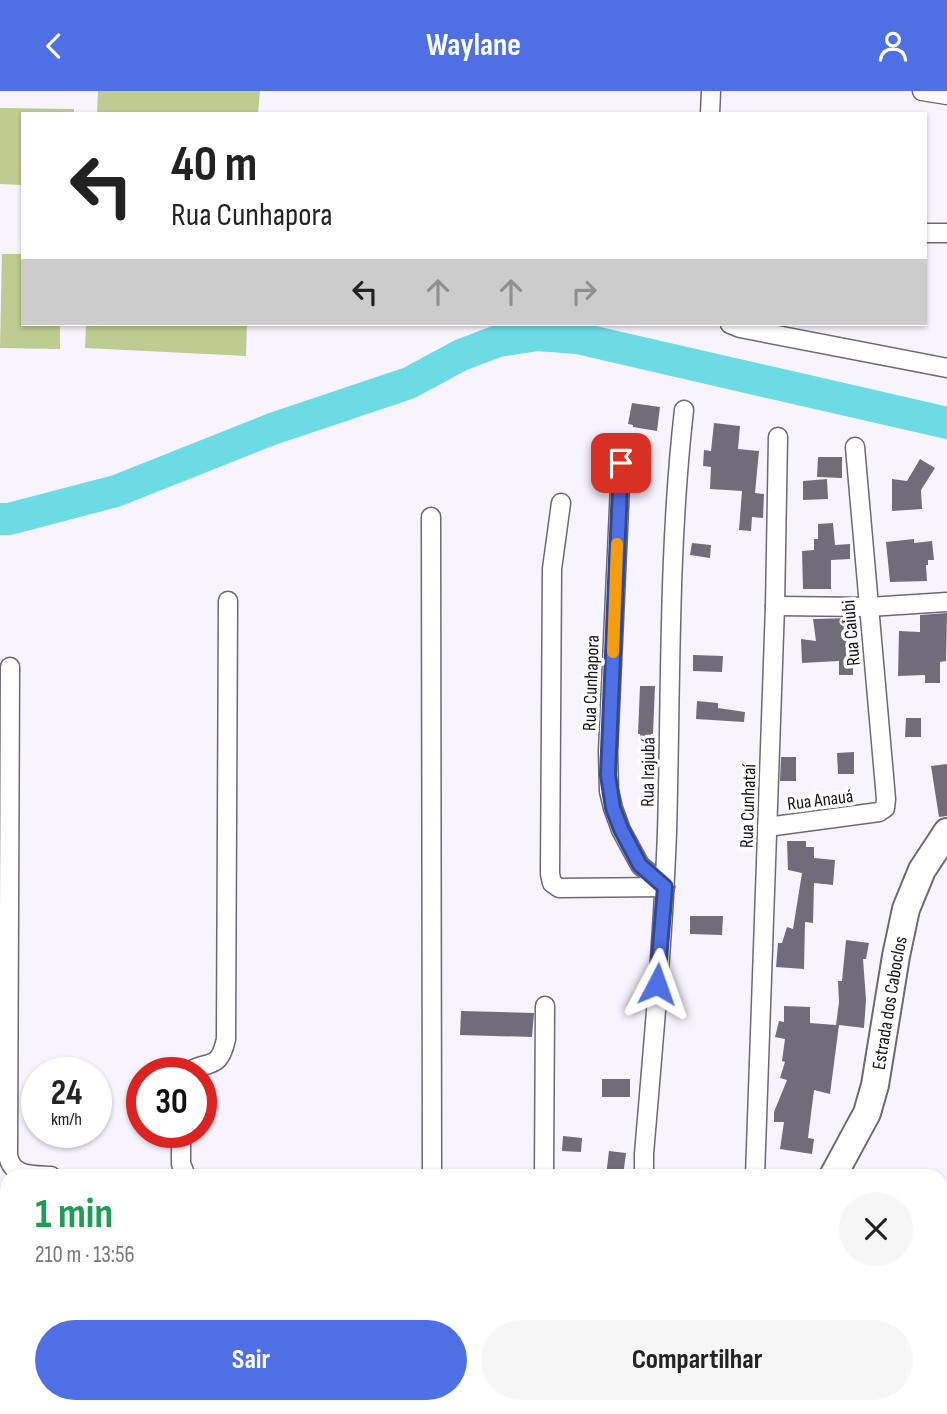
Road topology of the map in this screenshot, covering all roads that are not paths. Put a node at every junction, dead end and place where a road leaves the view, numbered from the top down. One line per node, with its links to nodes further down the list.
1 (711, 91): 4 (street)
2 (922, 91): 3 (street)
3 (947, 95)
4 (710, 112)
5 (927, 233): 6 (street)
6 (947, 233)
7 (735, 326): 8 (street)
8 (947, 368)
9 (684, 410): 23 (street, Rua Irajubá)
10 (778, 437): 17 (street, Rua Cunhataí)
11 (855, 447): 18 (street, Rua Caiubi)
12 (621, 463): 23 (street, Rua Cunhapora)
13 (561, 503): 23 (street)
14 (431, 517): 29 (street)
15 (228, 601): 25 (street)
16 (947, 602): 18 (street)
17 (775, 606): 18 (street); 21 (street, Rua Cunhataí)
18 (869, 607): 20 (street, Rua Caiubi)
19 (10, 667): 27 (street)
20 (879, 812): 21 (street, Rua Anauá)
21 (767, 827): 32 (street, Rua Cunhataí)
22 (947, 832): 33 (street, Estrada dos Caboclos)
23 (665, 887): 31 (street, Rua Irajubá)
24 (545, 1006): 30 (street)
25 (217, 1061)
26 (181, 1148): 28 (street)
27 (14, 1169)
28 (183, 1169)
29 (432, 1169)
30 (544, 1169)
31 (644, 1169)
32 (755, 1169)
33 (837, 1169)

